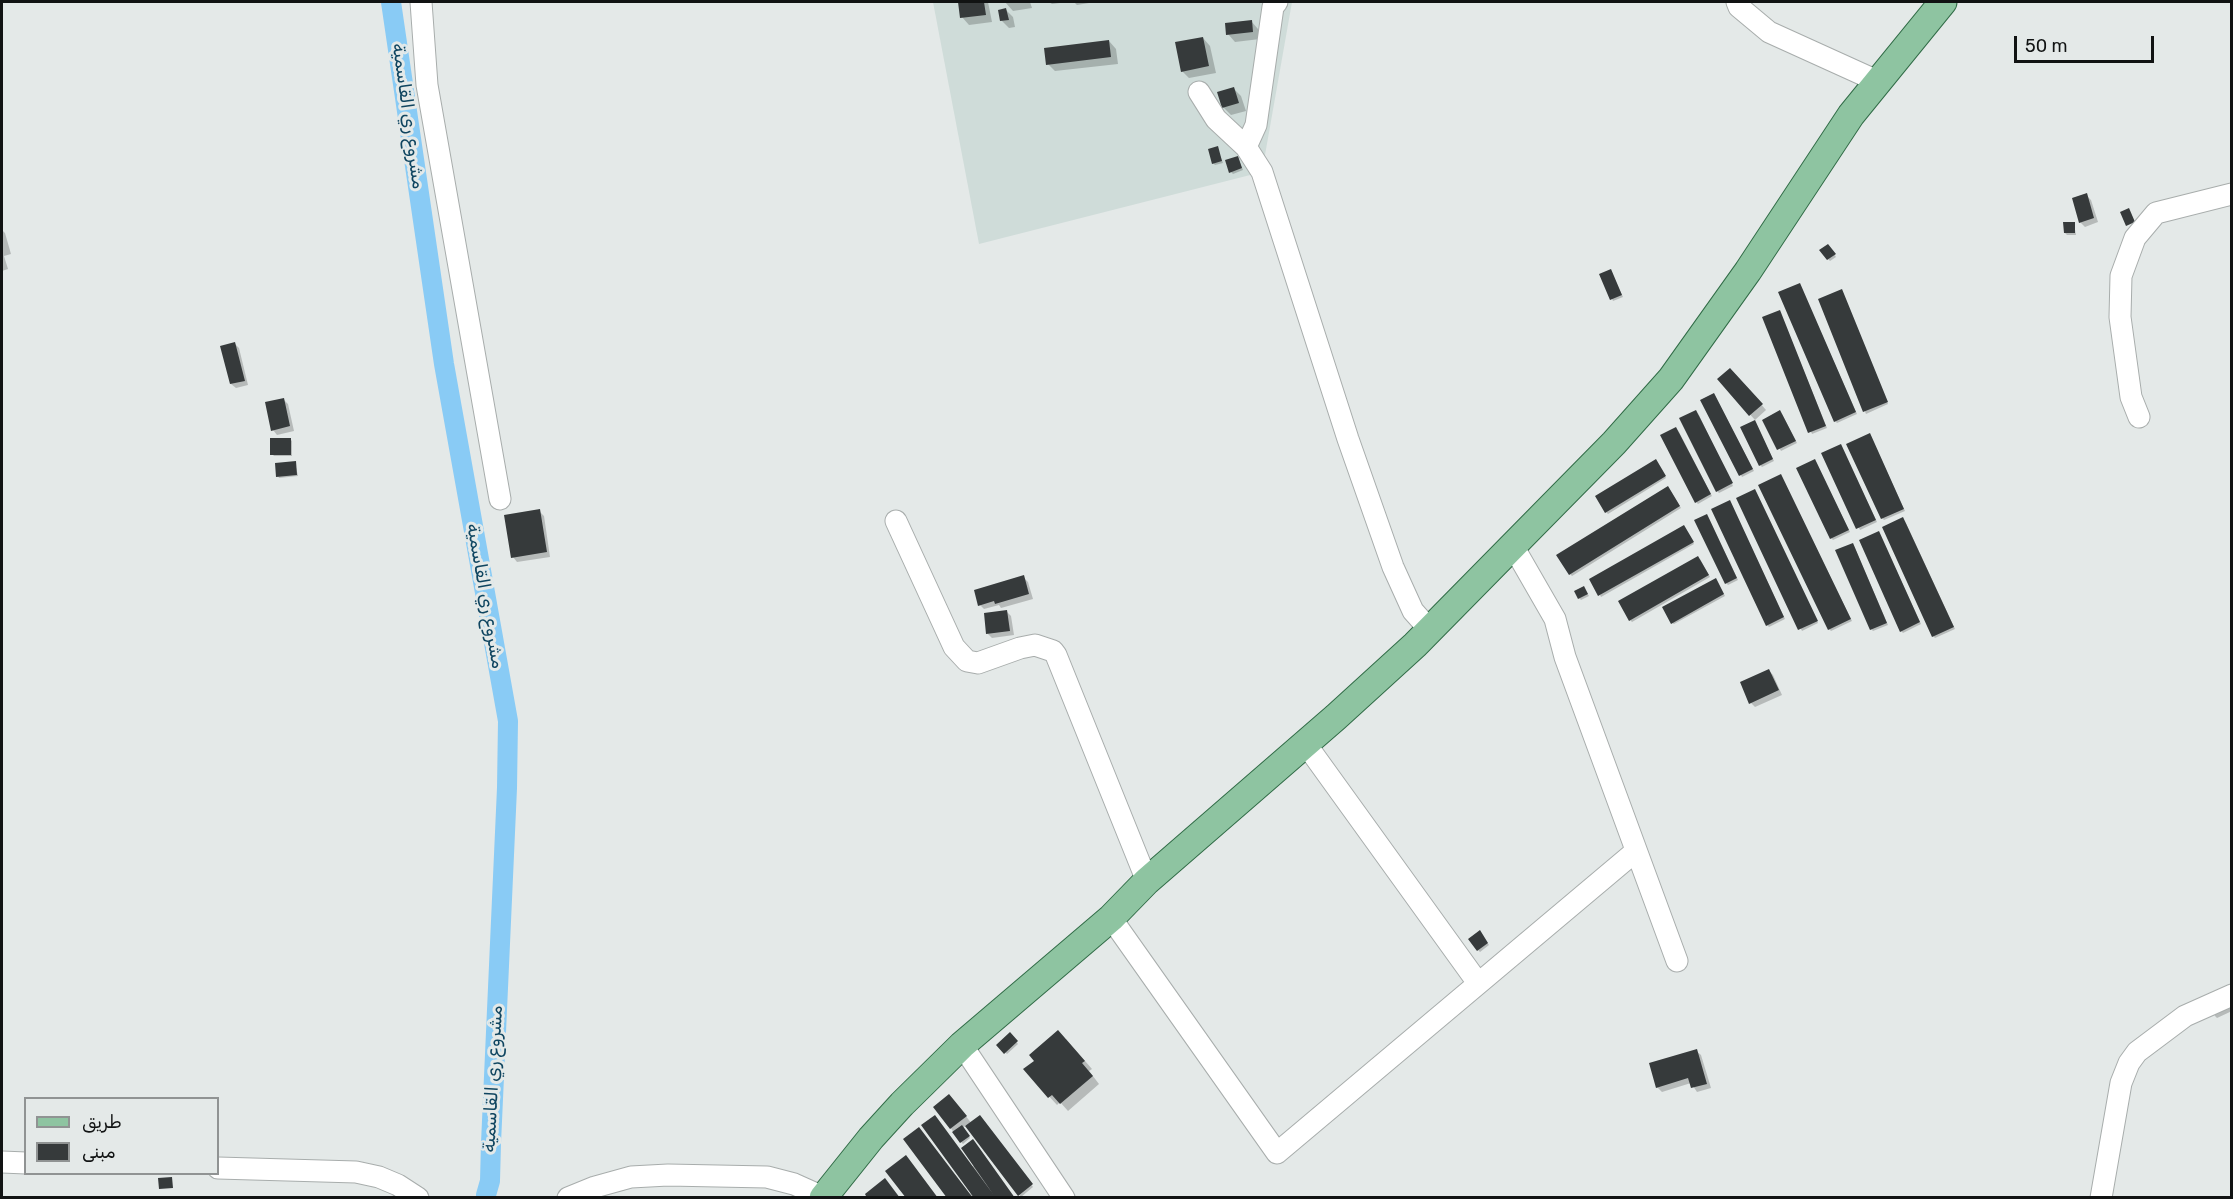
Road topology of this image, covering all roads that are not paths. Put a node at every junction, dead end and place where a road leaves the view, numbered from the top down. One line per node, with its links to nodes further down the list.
1 (421, 2): 10 (street)
2 (1277, 2): 7 (street)
3 (1737, 2): 5 (street)
4 (1943, 2): 5 (main road)
5 (1877, 81): 12 (main road)
6 (1199, 92): 7 (street)
7 (1246, 147): 13 (street)
8 (2232, 194): 9 (street)
9 (2139, 417)
10 (500, 499)
11 (896, 521): 16 (street)
12 (1514, 546): 13 (main road); 15 (street)
13 (1430, 630): 14 (main road)
14 (1305, 743): 16 (main road); 19 (street)
15 (1636, 850): 18 (street); 19 (street)
16 (1147, 881): 17 (main road)
17 (1111, 918): 19 (street); 21 (main road)
18 (1677, 961)
19 (1478, 983)
20 (2232, 995): 30 (street)
21 (962, 1045): 28 (main road); 29 (street)
22 (2, 1162): 23 (street)
23 (24, 1163)
24 (219, 1168): 25 (street)
25 (380, 1187): 26 (street)
26 (418, 1197)
27 (568, 1197): 28 (street)
28 (823, 1197)
29 (1064, 1197)
30 (2101, 1197)

